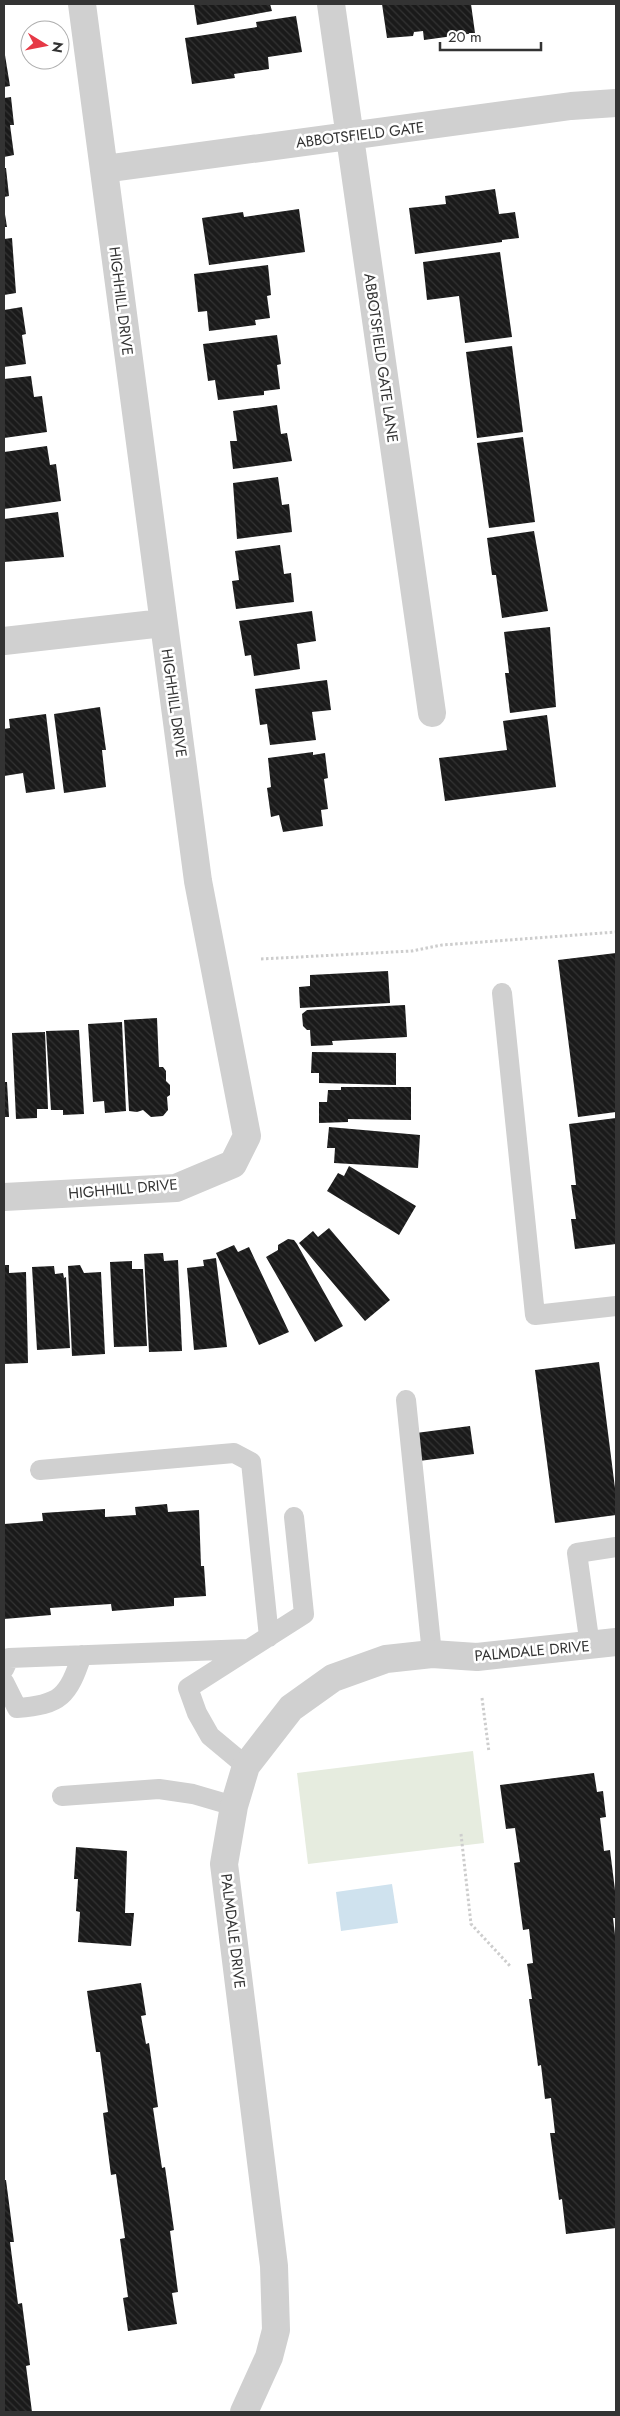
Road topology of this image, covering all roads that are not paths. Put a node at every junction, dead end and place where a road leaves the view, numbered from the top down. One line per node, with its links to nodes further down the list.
1 (82, 4): 5 (street, HIGHHILL DRIVE)
2 (331, 4): 4 (street, ABBOTSFIELD GATE LANE)
3 (616, 103): 4 (street, ABBOTSFIELD GATE)
4 (349, 136): 5 (street, ABBOTSFIELD GATE); 8 (street, ABBOTSFIELD GATE LANE)
5 (104, 169): 6 (street, HIGHHILL DRIVE)
6 (163, 623): 7 (street); 10 (street, HIGHHILL DRIVE)
7 (4, 641)
8 (432, 713)
9 (502, 993): 11 (lane)
10 (4, 1197)
11 (616, 1306)
12 (406, 1400): 19 (lane)
13 (40, 1470): 16 (lane)
14 (294, 1517): 16 (lane)
15 (616, 1547): 17 (lane)
16 (269, 1637): 18 (lane)
17 (603, 1644): 19 (street, PALMDALE DRIVE)
18 (250, 1649): 20 (lane); 23 (lane)
19 (432, 1654): 23 (street, PALMDALE DRIVE)
20 (82, 1655): 21 (lane); 22 (lane)
21 (4, 1669)
22 (4, 1682)
23 (246, 1766): 25 (street, PALMDALE DRIVE)
24 (62, 1796): 25 (lane)
25 (234, 1806): 26 (street, PALMDALE DRIVE)
26 (244, 2412)

